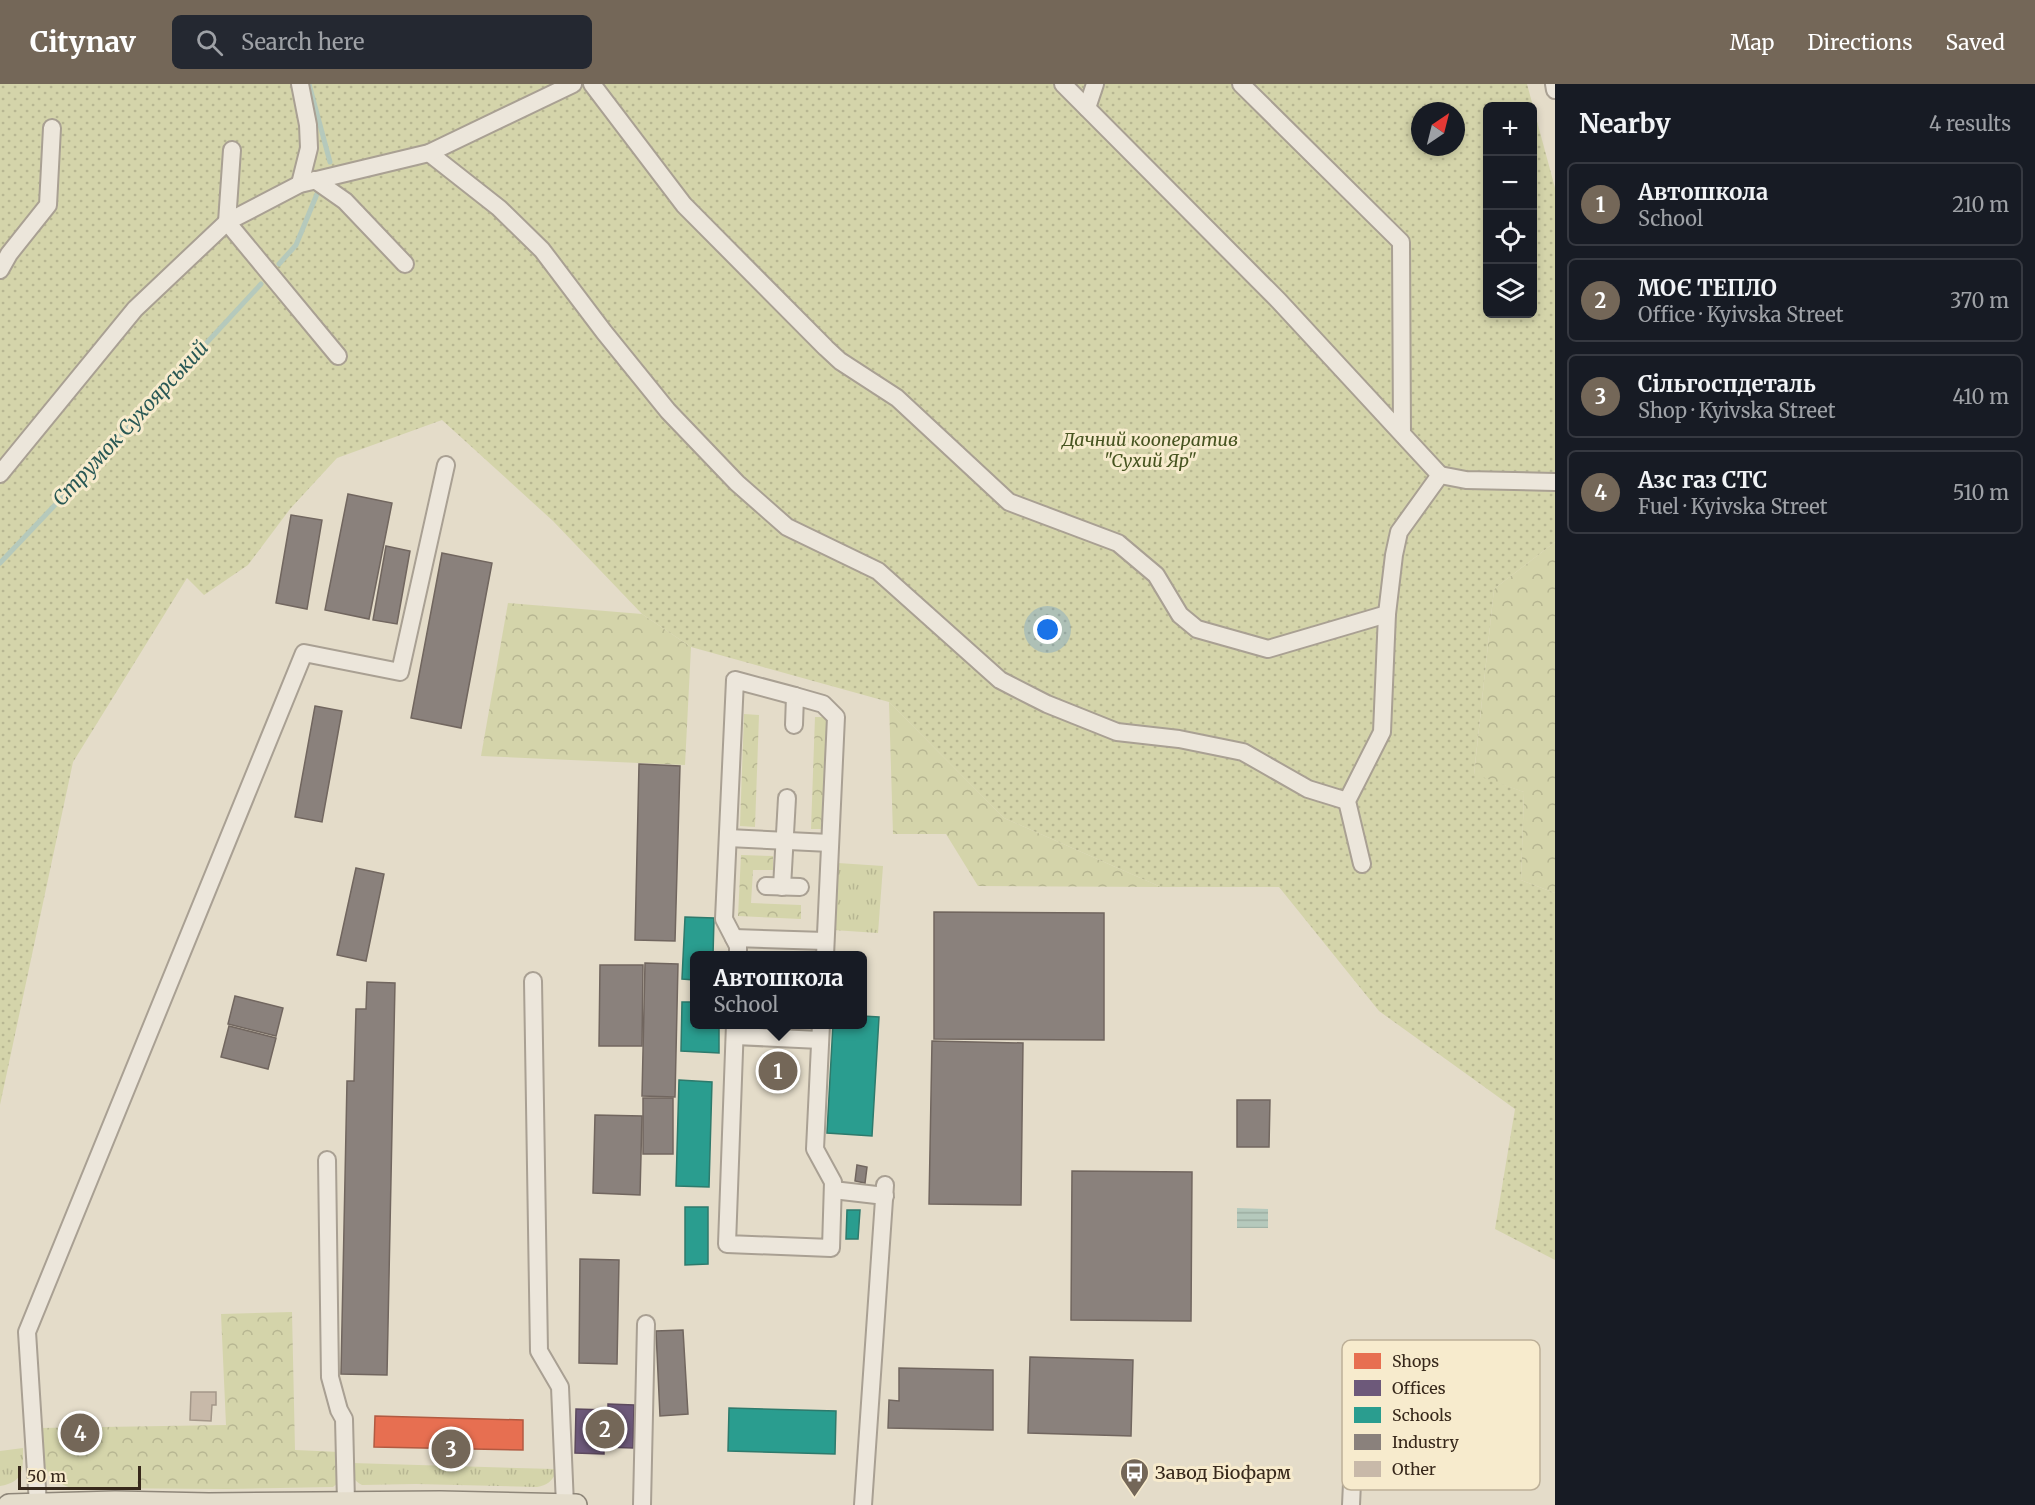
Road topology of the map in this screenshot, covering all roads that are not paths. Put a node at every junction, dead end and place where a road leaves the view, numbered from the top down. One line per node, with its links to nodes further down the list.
1 (300, 84): 13 (street)
2 (573, 84): 12 (street)
3 (592, 84): 23 (street)
4 (1063, 84): 9 (street)
5 (1095, 84): 9 (street)
6 (1241, 84): 18 (street)
7 (1554, 84): 8 (street)
8 (1555, 90)
9 (1087, 108): 18 (street)
10 (52, 128): 16 (street)
11 (232, 150): 14 (street)
12 (429, 153): 13 (street); 27 (street)
13 (307, 182): 14 (street); 15 (street)
14 (227, 222): 17 (street); 20 (street)
15 (405, 264)
16 (0, 270)
17 (338, 356)
18 (1402, 433): 21 (street)
19 (446, 465): 44 (street)
20 (0, 474)
21 (1440, 475): 22 (street); 23 (street)
22 (1555, 482)
23 (1387, 614): 27 (street)
24 (795, 696): 25 (street); 28 (street); 30 (street)
25 (794, 725)
26 (787, 798): 29 (street)
27 (1347, 801): 31 (street)
28 (728, 838): 29 (street); 33 (street)
29 (784, 841): 30 (street); 32 (street)
30 (830, 843): 34 (street)
31 (1362, 864)
32 (800, 887)
33 (734, 938): 34 (street); 35 (street)
34 (825, 948)
35 (738, 951)
36 (533, 981): 46 (street)
37 (735, 1030): 38 (street); 40 (street)
38 (821, 1032): 40 (street)
39 (327, 1160): 43 (street)
40 (833, 1190): 49 (street)
41 (646, 1324): 48 (street)
42 (1353, 1490): 50 (street)
43 (346, 1502): 44 (main road); 46 (main road)
44 (38, 1504): 45 (main road)
45 (9, 1505)
46 (565, 1505): 47 (main road)
47 (576, 1505)
48 (642, 1505)
49 (863, 1505)
50 (1352, 1505)

